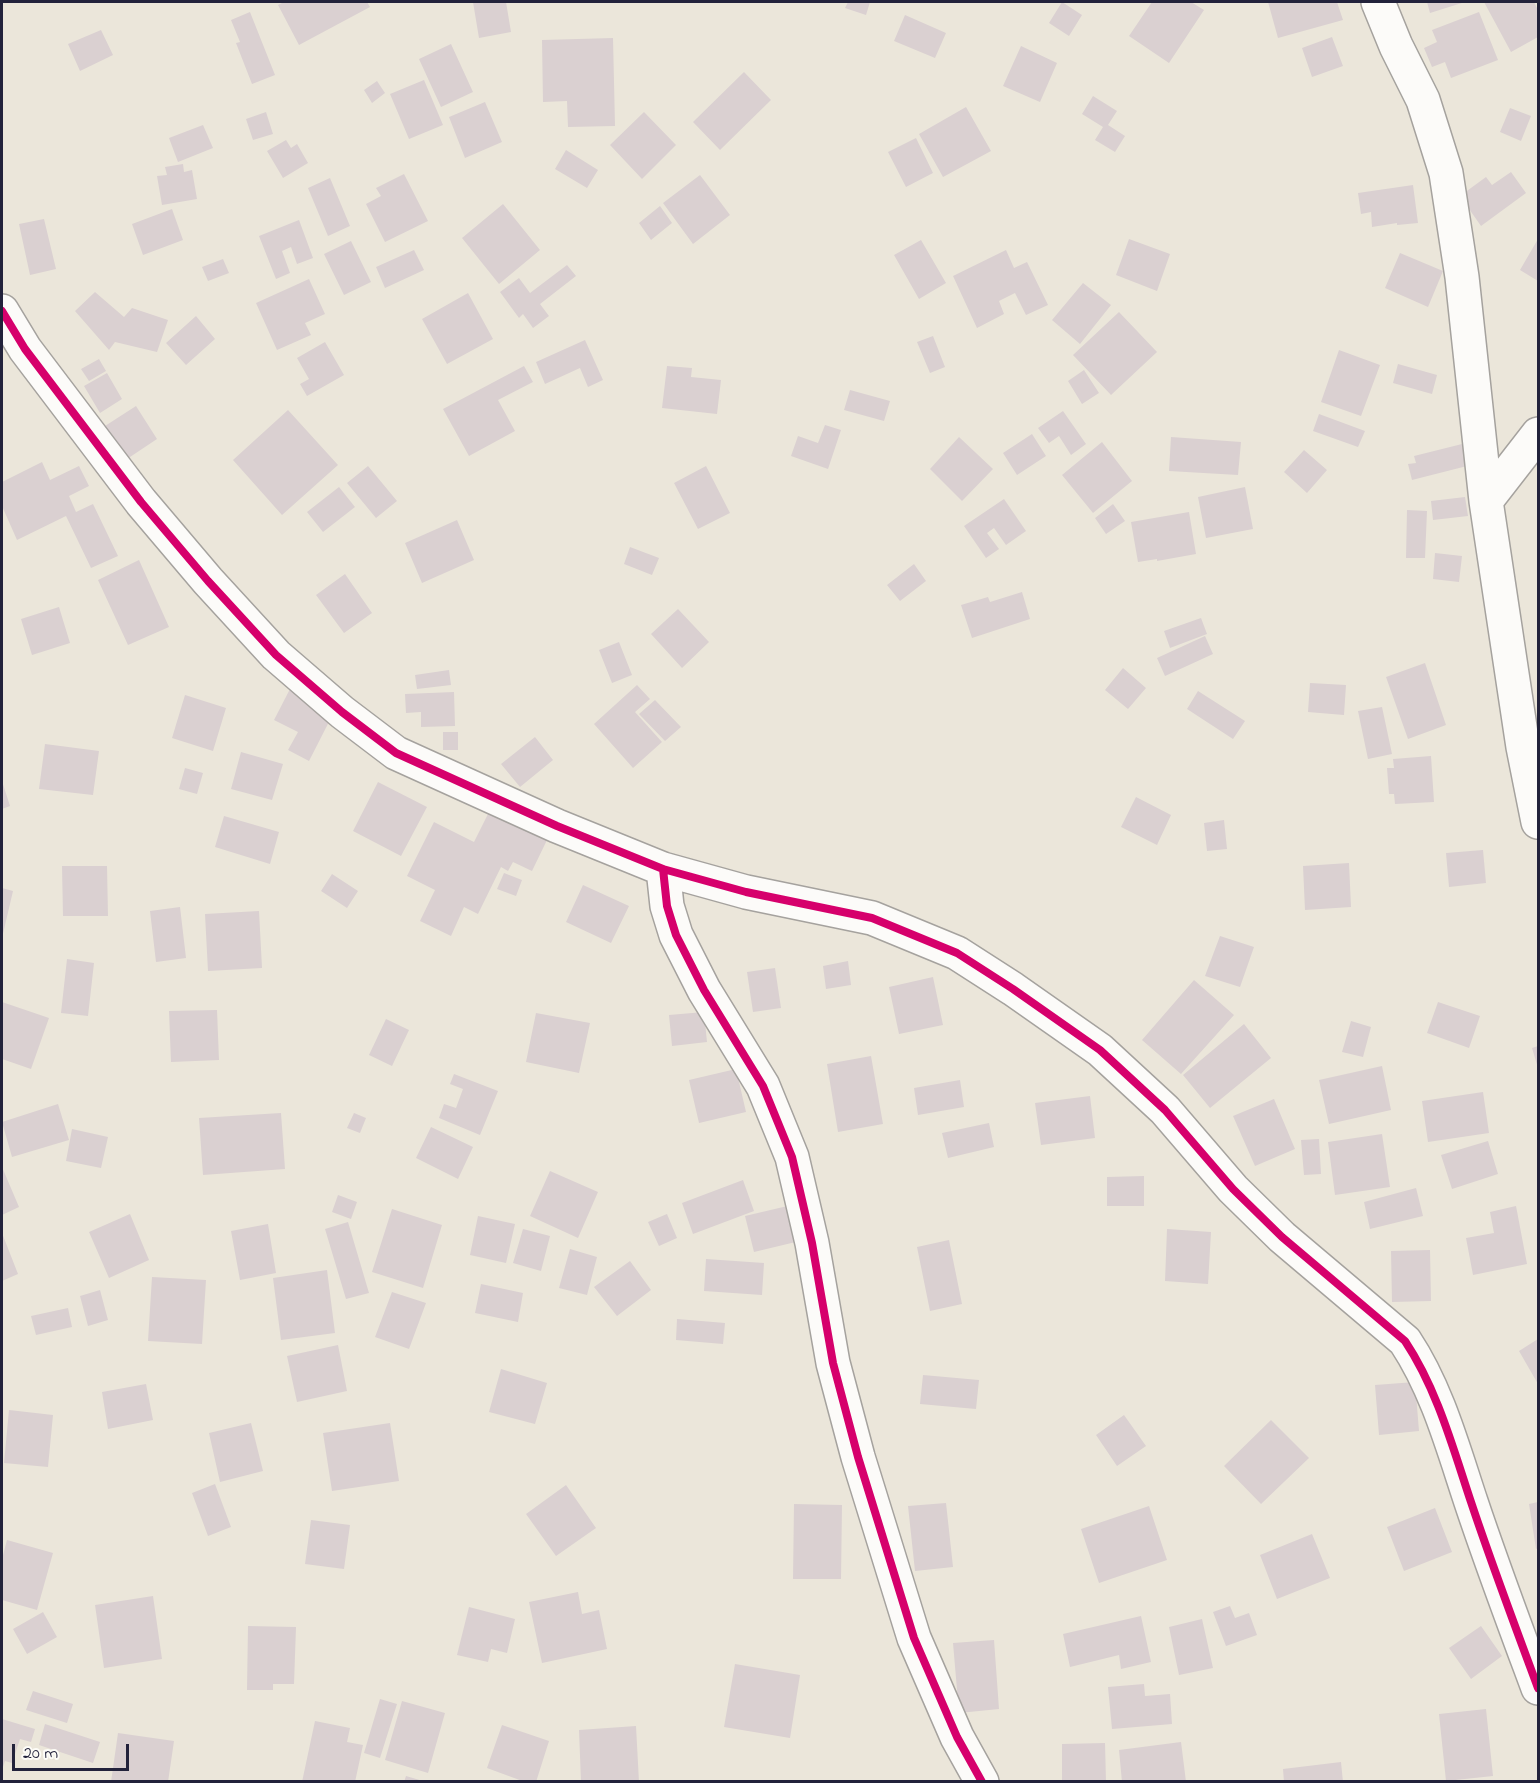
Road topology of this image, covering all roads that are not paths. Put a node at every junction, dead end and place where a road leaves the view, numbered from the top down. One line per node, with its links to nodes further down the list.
1 (1378, 2): 4 (street)
2 (2, 311): 6 (street)
3 (1539, 434): 4 (street)
4 (1486, 501): 5 (street)
5 (1539, 822)
6 (663, 869): 7 (street); 8 (street)
7 (1539, 1688)
8 (982, 1782)

